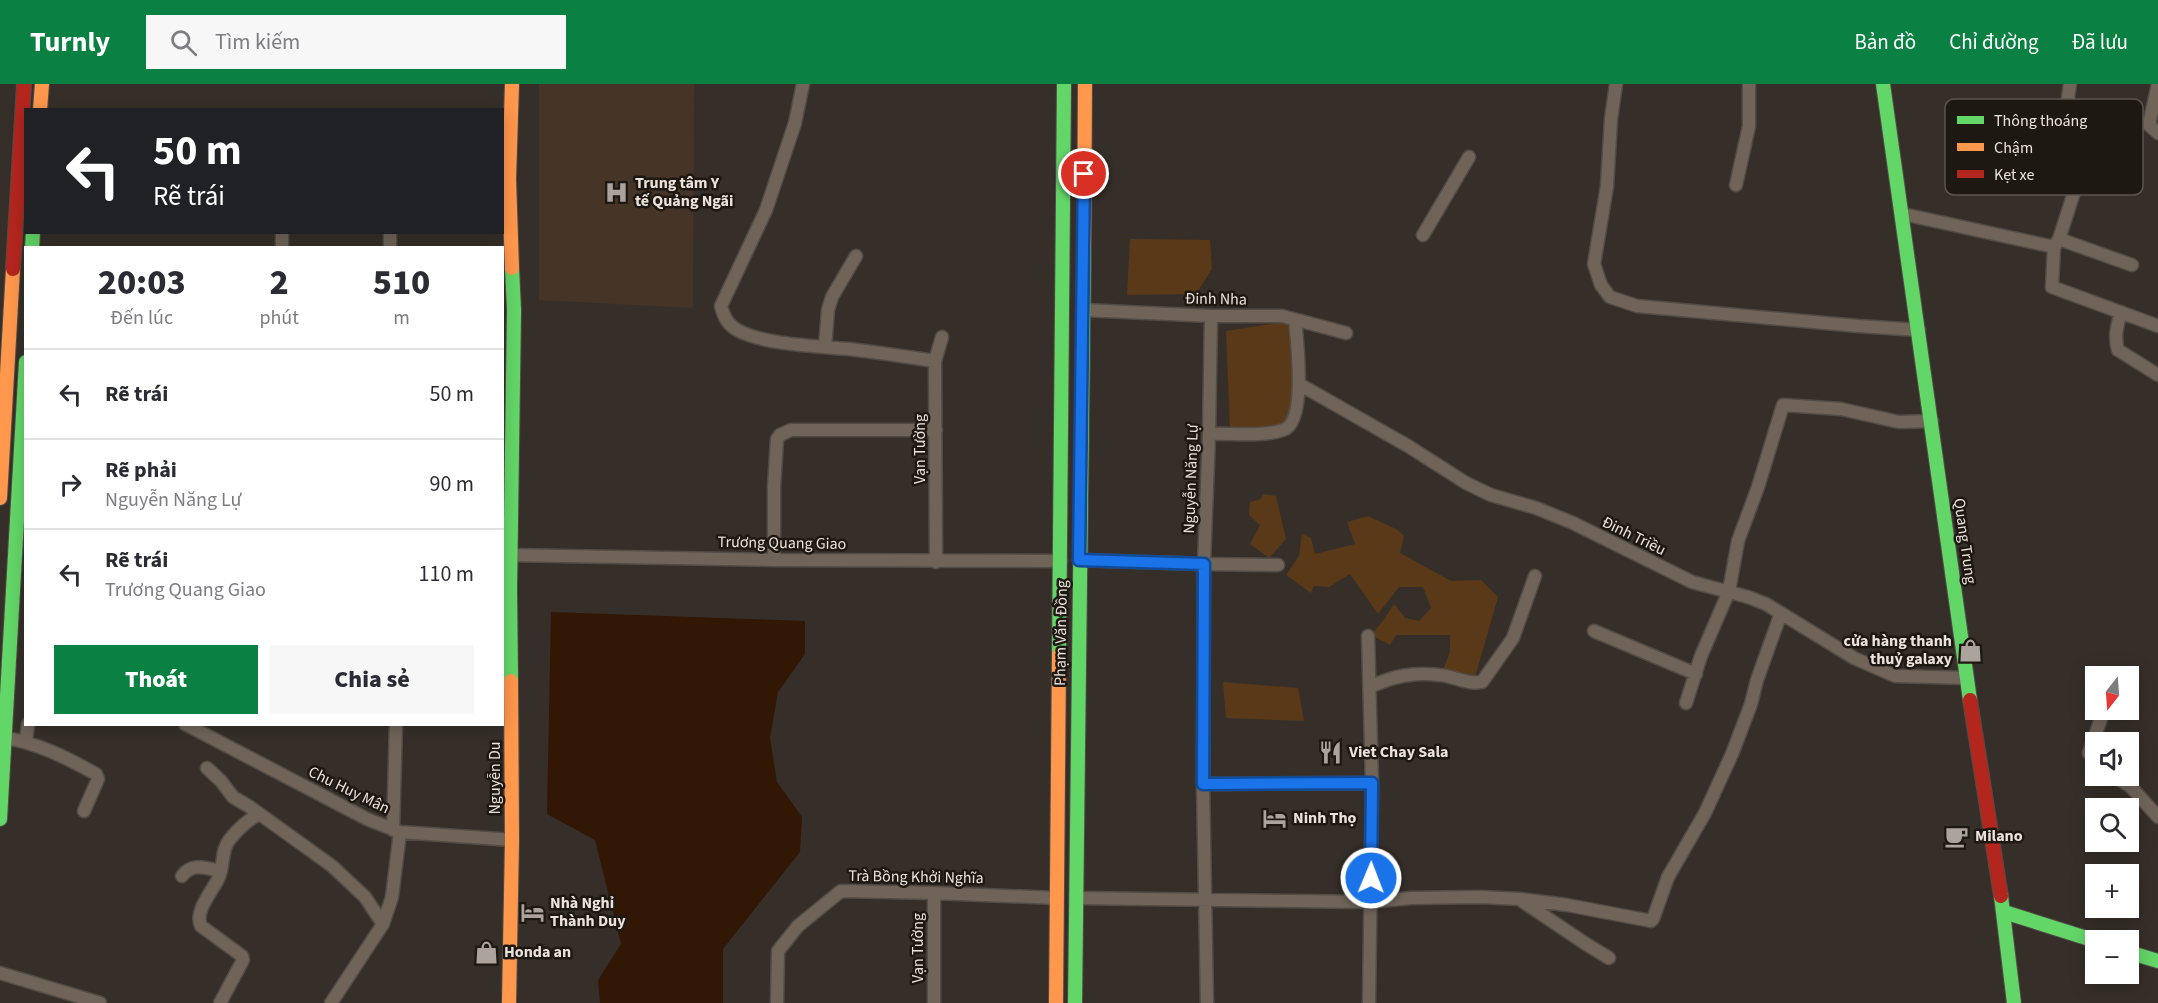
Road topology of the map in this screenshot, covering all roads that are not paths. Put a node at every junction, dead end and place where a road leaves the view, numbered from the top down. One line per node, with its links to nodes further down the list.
1 (24, 84): 42 (main road)
2 (42, 84): 13 (main road)
3 (512, 84): 16 (main road, Nguyễn Du)
4 (803, 84): 34 (street)
5 (1064, 84): 27 (main road, Phạm Văn Đồng)
6 (1084, 84): 25 (main road, Phạm Văn Đồng)
7 (1616, 84): 31 (street)
8 (1749, 84): 17 (street)
9 (1883, 84): 19 (main road, Quang Trung)
10 (2070, 84): 12 (street)
11 (2158, 85): 14 (street)
12 (2068, 99)
13 (40, 108)
14 (2158, 133)
15 (1469, 157): 20 (street)
16 (506, 179): 24 (main road, Nguyễn Du)
17 (1736, 185)
18 (2073, 195): 21 (street)
19 (1903, 214): 21 (street); 31 (main road, Quang Trung)
20 (1423, 235)
21 (2057, 243): 23 (street); 26 (street)
22 (856, 256): 34 (street)
23 (2132, 265)
24 (508, 310): 43 (main road, Nguyễn Du)
25 (1084, 310): 27 (main road); 28 (street, Đinh Nha); 45 (main road, Phạm Văn Đồng)
26 (2121, 312): 30 (street); 36 (street)
27 (1061, 313): 46 (main road, Phạm Văn Đồng)
28 (1211, 316): 29 (street, Đinh Nha); 41 (street, Nguyễn Năng Lự)
29 (1295, 320): 32 (street, Đinh Nha); 37 (street)
30 (2158, 326)
31 (1919, 330): 39 (main road, Quang Trung)
32 (1346, 333)
33 (942, 337): 35 (street, Vạn Tường)
34 (825, 347): 35 (street)
35 (935, 361): 40 (street, Vạn Tường)
36 (2158, 375)
37 (1299, 384): 41 (street); 51 (street, Đinh Triều)
38 (24, 400): 62 (main road)
39 (1932, 421): 51 (street); 56 (main road, Quang Trung)
40 (936, 430): 44 (street); 47 (street, Vạn Tường)
41 (1209, 434): 48 (street, Nguyễn Năng Lự)
42 (0, 498)
43 (507, 555): 44 (street, Trương Quang Giao); 73 (main road, Nguyễn Du)
44 (774, 560): 47 (street, Trương Quang Giao)
45 (1079, 560): 46 (main road); 48 (street); 78 (main road, Phạm Văn Đồng)
46 (1061, 561): 47 (street, Trương Quang Giao); 77 (main road, Phạm Văn Đồng)
47 (936, 562)
48 (1204, 564): 49 (street); 66 (street, Nguyễn Năng Lự)
49 (1278, 565)
50 (1535, 576): 57 (street)
51 (1729, 591): 52 (street, Đinh Triều); 55 (street)
52 (1781, 612): 56 (street, Đinh Triều); 79 (street)
53 (1594, 631): 55 (street)
54 (1368, 636): 57 (street)
55 (1696, 674): 58 (street)
56 (1967, 678): 82 (main road, Quang Trung)
57 (1370, 687): 65 (street)
58 (1686, 703)
59 (28, 726): 63 (street)
60 (189, 726): 72 (street, Chu Huy Mân)
61 (396, 726): 72 (street)
62 (6, 738): 63 (street); 71 (main road)
63 (26, 741): 68 (street)
64 (207, 768): 69 (street)
65 (1372, 783): 66 (street); 81 (street)
66 (1203, 784): 80 (street, Nguyễn Năng Lự)
67 (2129, 786): 70 (street)
68 (84, 811)
69 (259, 814): 74 (street); 83 (street)
70 (2158, 817)
71 (0, 819)
72 (397, 831): 73 (street, Chu Huy Mân); 83 (street)
73 (512, 840): 92 (main road, Nguyễn Du)
74 (221, 871): 75 (street); 90 (street)
75 (182, 876)
76 (934, 892): 77 (street, Trà Bồng Khởi Nghĩa); 93 (street, Trà Bồng Khởi Nghĩa); 94 (street, Vạn Tường)
77 (1057, 898): 78 (main road); 95 (main road, Phạm Văn Đồng)
78 (1076, 898): 80 (street); 96 (main road, Phạm Văn Đồng)
79 (1520, 899): 81 (street); 86 (street)
80 (1206, 900): 81 (street); 97 (street, Nguyễn Năng Lự)
81 (1370, 902): 98 (street)
82 (2004, 912): 84 (main road); 99 (main road, Quang Trung)
83 (383, 924): 91 (street)
84 (2085, 938)
85 (2139, 955): 87 (main road)
86 (1609, 958)
87 (2158, 961)
88 (0, 973): 89 (street)
89 (100, 1003)
90 (220, 1003)
91 (332, 1003)
92 (509, 1003)
93 (777, 1003)
94 (934, 1003)
95 (1056, 1003)
96 (1075, 1003)
97 (1207, 1003)
98 (1369, 1003)
99 (2014, 1003)

